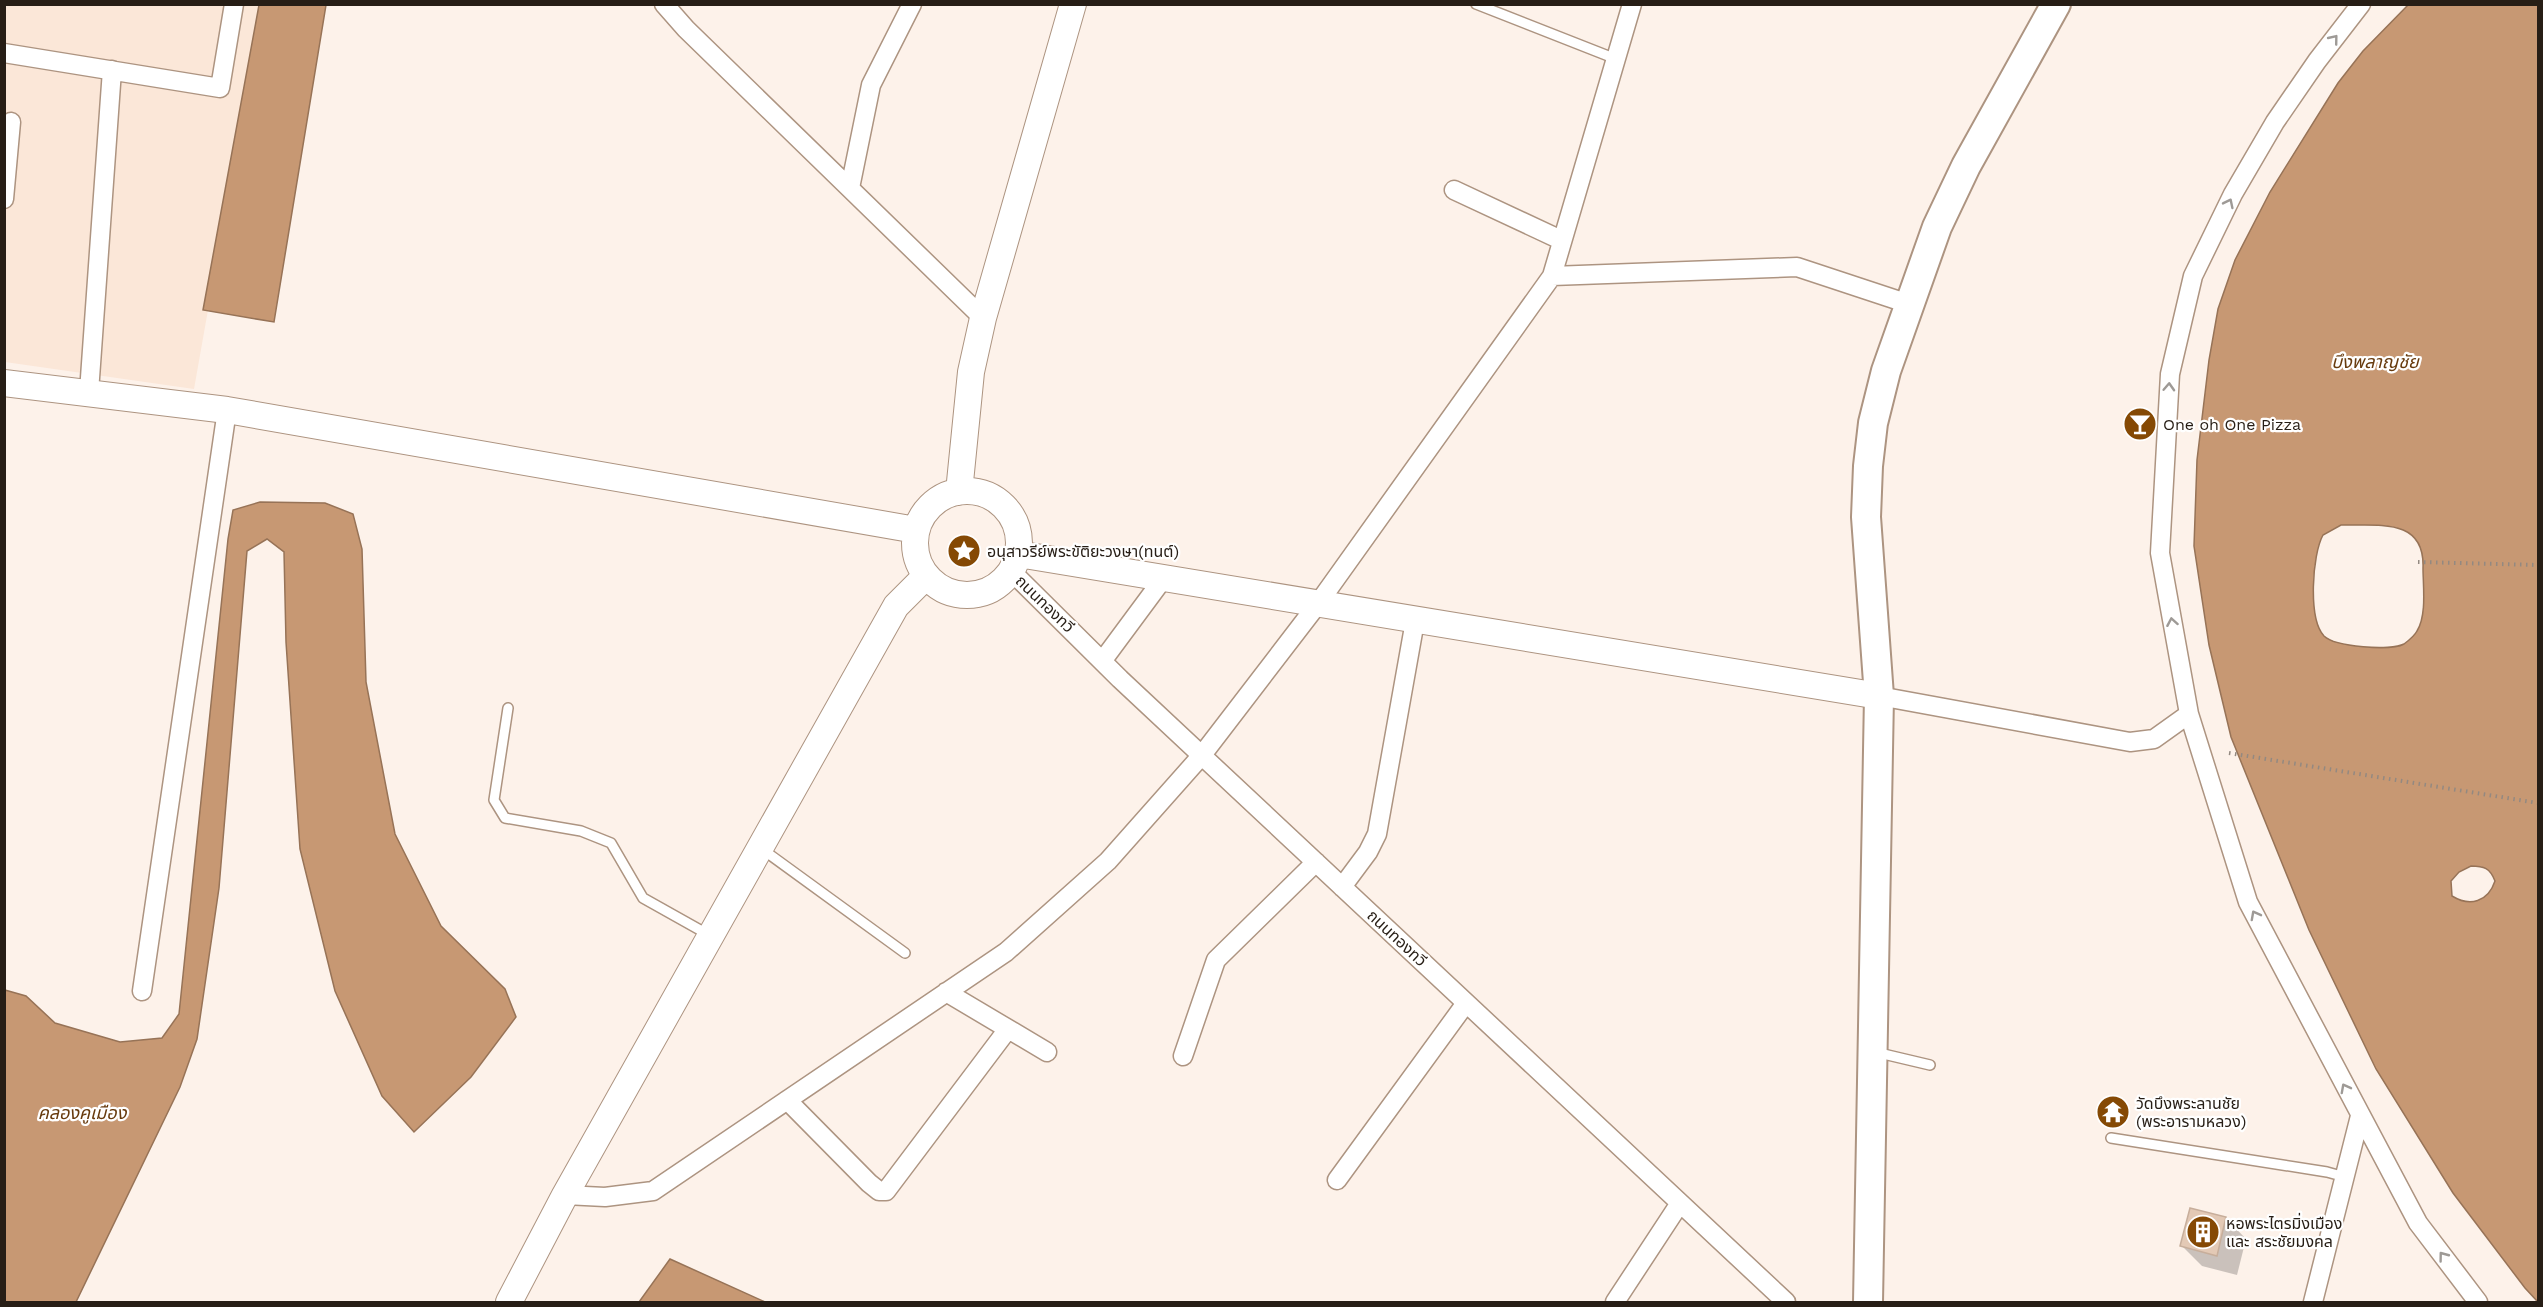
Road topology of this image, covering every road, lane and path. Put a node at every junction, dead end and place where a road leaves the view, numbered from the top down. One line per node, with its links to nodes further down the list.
1 (234, 4): 11 (street)
2 (664, 4): 13 (street)
3 (912, 4): 13 (street)
4 (1074, 4): 19 (street)
5 (1476, 4): 10 (lane)
6 (1632, 4): 10 (street)
7 (2056, 4): 18 (main road)
8 (2361, 4): 35 (street, one-way to 8)
9 (4, 53): 11 (street)
10 (1616, 58): 16 (street)
11 (112, 70): 21 (street)
12 (11, 122): 15 (street)
13 (850, 188): 19 (street)
14 (1454, 190): 16 (street)
15 (4, 199)
16 (1561, 240): 17 (street)
17 (1552, 276): 18 (street); 30 (street)
18 (1909, 304): 33 (main road)
19 (983, 318): 23 (street)
20 (4, 383): 21 (street)
21 (89, 392): 22 (street)
22 (227, 410): 24 (street); 44 (street)
23 (959, 492): 24 (street); 25 (street)
24 (916, 530): 28 (street)
25 (1015, 562): 28 (street); 29 (street); 32 (street, ถนนทองทวี)
26 (2418, 562): 27 (path)
27 (2538, 566)
28 (926, 576): 39 (street)
29 (1163, 579): 30 (street); 32 (street)
30 (1317, 604): 31 (street); 37 (street)
31 (1415, 621): 33 (street); 41 (street)
32 (1103, 660): 37 (street, ถนนทองทวี)
33 (1879, 696): 35 (street); 49 (main road)
34 (508, 708): 42 (lane)
35 (2189, 714): 53 (street, one-way to 35)
36 (2229, 753): 38 (path)
37 (1202, 755): 40 (street, ถนนทองทวี); 45 (street)
38 (2538, 803)
39 (760, 847): 42 (street); 43 (lane)
40 (1316, 862): 41 (street, ถนนทองทวี); 50 (street)
41 (1342, 887): 46 (street, ถนนทองทวี)
42 (711, 936): 57 (street)
43 (905, 953)
44 (142, 991)
45 (946, 992): 47 (street); 52 (street)
46 (1466, 1003): 56 (street); 58 (street, ถนนทองทวี)
47 (1008, 1029): 48 (street); 52 (street)
48 (1047, 1052)
49 (1872, 1052): 51 (lane); 62 (main road)
50 (1183, 1056)
51 (1930, 1065)
52 (788, 1100): 57 (street)
53 (2360, 1116): 55 (street); 64 (street, one-way to 53)
54 (2111, 1138): 55 (lane)
55 (2345, 1177): 63 (street)
56 (1337, 1180)
57 (565, 1195): 59 (street)
58 (1680, 1203): 60 (street); 61 (street, ถนนทองทวี)
59 (509, 1302)
60 (1615, 1302)
61 (1786, 1302)
62 (1868, 1302)
63 (2313, 1302)
64 (2478, 1302)

